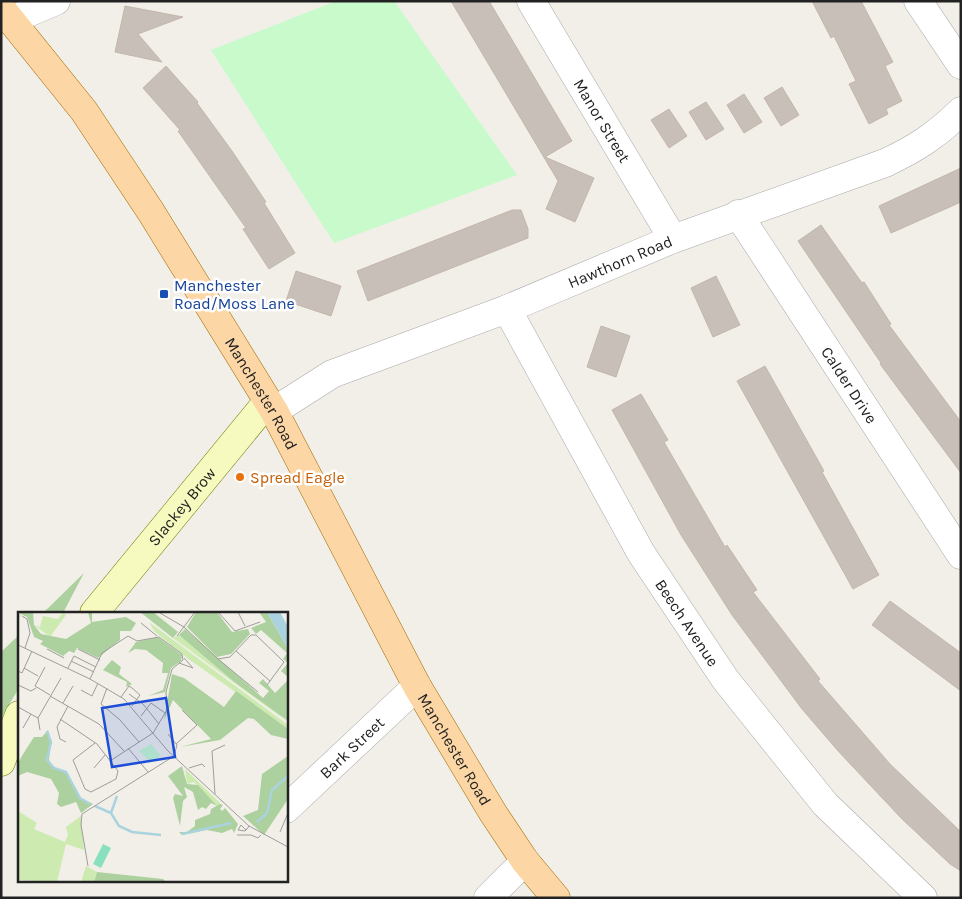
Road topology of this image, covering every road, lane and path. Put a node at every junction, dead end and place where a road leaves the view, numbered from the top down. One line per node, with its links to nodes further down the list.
1 (56, 1): 4 (street)
2 (531, 1): 8 (street, Manor Street)
3 (918, 1): 5 (street)
4 (6, 14): 10 (main road, Manchester Road)
5 (961, 65)
6 (961, 110): 7 (street, Hawthorn Road)
7 (738, 214): 8 (street, Hawthorn Road); 11 (street, Calder Drive)
8 (673, 239): 9 (street, Hawthorn Road)
9 (507, 309): 10 (street, Hawthorn Road); 20 (street, Beech Avenue)
10 (271, 406): 12 (street, Slackey Brow); 13 (main road, Manchester Road)
11 (961, 556)
12 (95, 612)
13 (417, 686): 16 (street, Bark Street); 17 (main road, Manchester Road)
14 (18, 718): 15 (street)
15 (1, 762)
16 (288, 807)
17 (525, 861): 18 (street); 19 (main road, Manchester Road)
18 (488, 898)
19 (556, 898)
20 (923, 898)

